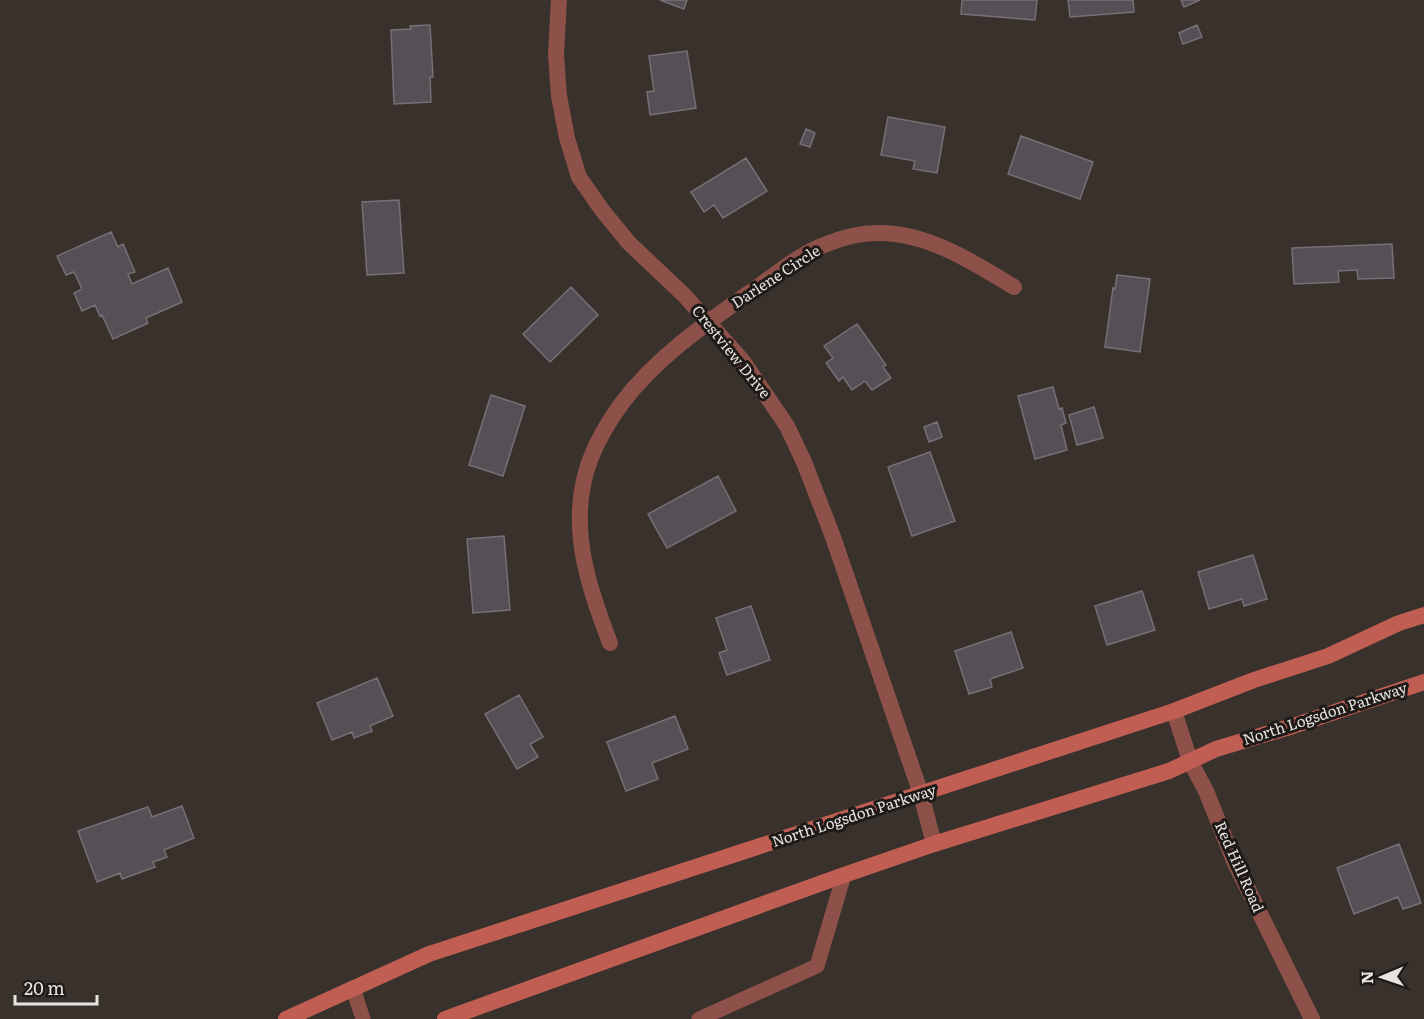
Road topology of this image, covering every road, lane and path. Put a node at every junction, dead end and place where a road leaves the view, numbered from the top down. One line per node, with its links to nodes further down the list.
1 (559, 0): 3 (street, Crestview Drive)
2 (1014, 287): 3 (street, Darlene Circle)
3 (707, 323): 5 (street, Darlene Circle); 9 (street, Crestview Drive)
4 (1424, 615): 7 (main road, North Logsdon Parkway)
5 (610, 643)
6 (1424, 682): 8 (main road, North Logsdon Parkway)
7 (1174, 711): 8 (street, Red Hill Road); 9 (main road, North Logsdon Parkway)
8 (1190, 761): 10 (main road, North Logsdon Parkway); 17 (street, Red Hill Road)
9 (921, 795): 10 (street, Crestview Drive); 12 (main road, North Logsdon Parkway)
10 (934, 844): 11 (main road, North Logsdon Parkway)
11 (844, 875): 15 (main road, North Logsdon Parkway); 16 (lane)
12 (353, 988): 13 (main road, North Logsdon Parkway); 14 (lane)
13 (286, 1019)
14 (363, 1019)
15 (445, 1019)
16 (699, 1019)
17 (1312, 1019)

